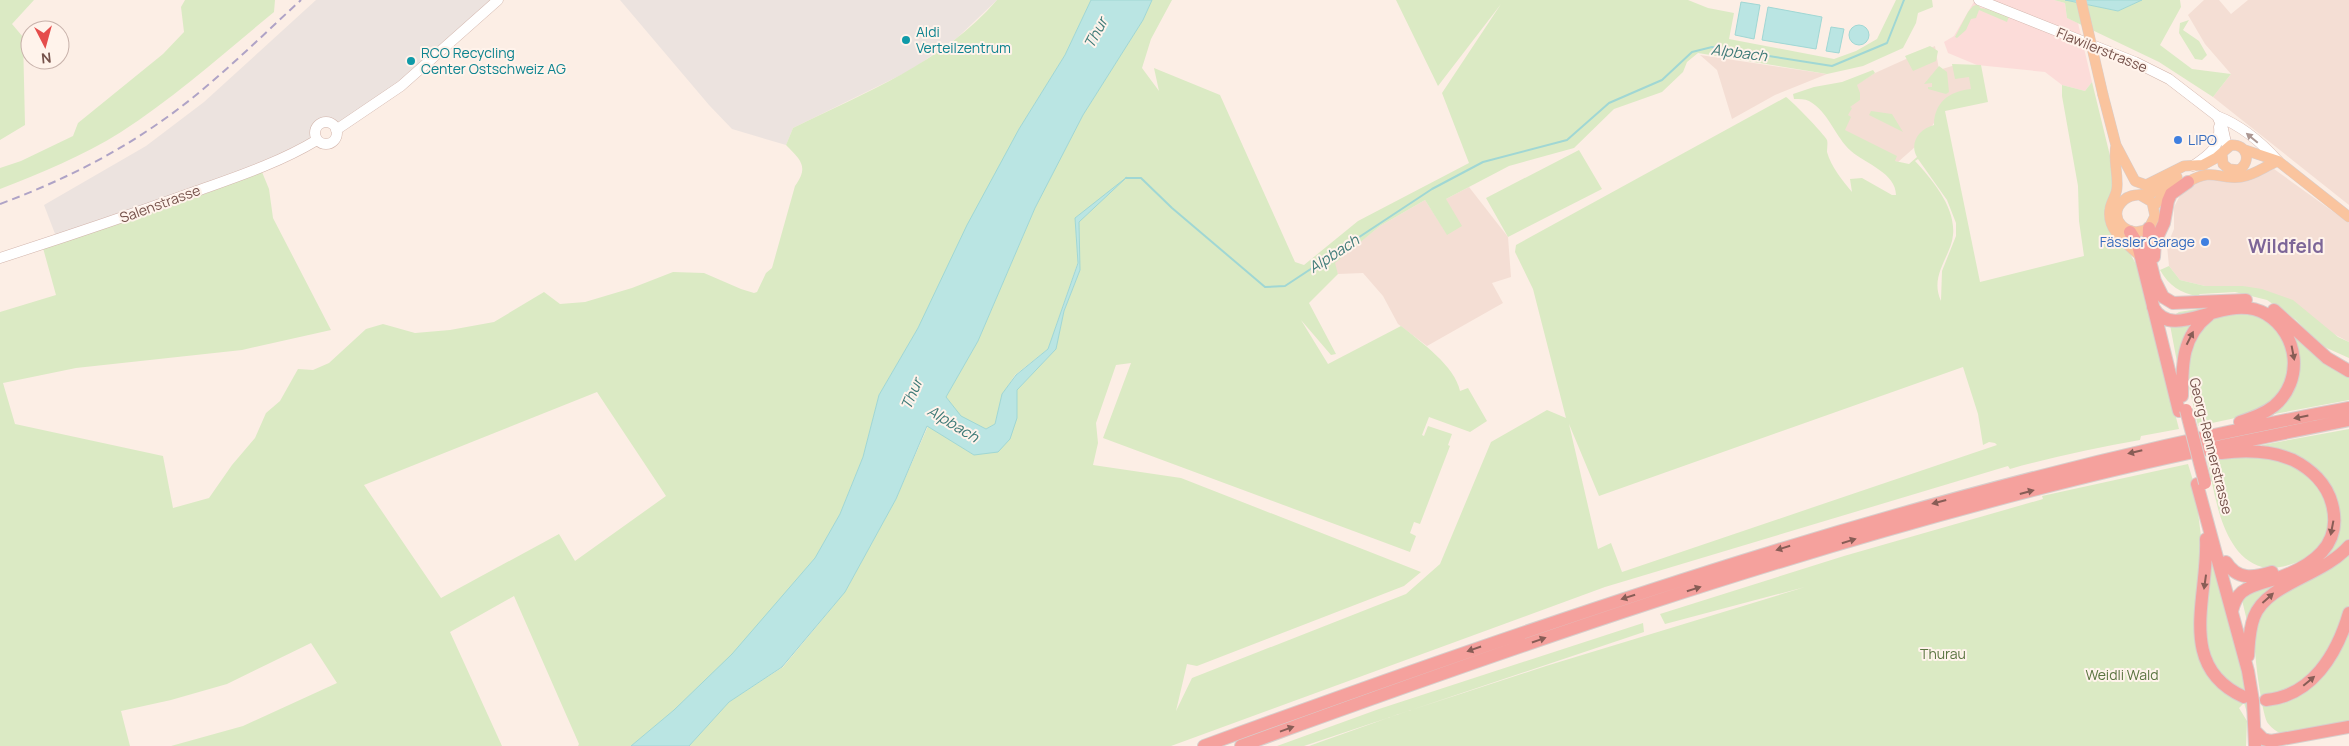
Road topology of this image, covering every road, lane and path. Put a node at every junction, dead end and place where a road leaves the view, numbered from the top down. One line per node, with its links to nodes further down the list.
1 (498, 0): 5 (street)
2 (1979, 0): 4 (street, Flawilerstrasse)
3 (2081, 0): 7 (main road, bridge)
4 (2220, 117): 8 (street, Flawilerstrasse); 12 (street, one-way to 4); 14 (street)
5 (336, 130): 6 (street); 6 (street)
6 (317, 140): 24 (street, Salenstrasse)
7 (2116, 145): 10 (main road); 14 (main road); 23 (main road)
8 (2228, 149): 9 (main road); 14 (main road); 15 (main road)
9 (2244, 150): 11 (main road); 13 (main road)
10 (2119, 157): 17 (main road); 18 (main road)
11 (2266, 157): 12 (main road); 13 (main road)
12 (2278, 161): 16 (main road); 20 (main road)
13 (2246, 163): 15 (main road)
14 (2193, 166): 17 (main road)
15 (2225, 167): 19 (main road)
16 (2188, 182): 25 (highway)
17 (2138, 195): 18 (main road); 19 (main road)
18 (2122, 202): 22 (main road)
19 (2154, 206): 21 (main road)
20 (2349, 217)
21 (2149, 228): 22 (main road); 25 (highway, Georg-Rennerstrasse)
22 (2130, 232): 23 (highway, Georg-Rennerstrasse)
23 (2137, 253): 28 (highway, Georg-Rennerstrasse)
24 (0, 258)
25 (2151, 265): 26 (highway, Georg-Rennerstrasse)
26 (2155, 281): 27 (highway); 30 (highway, Georg-Rennerstrasse)
27 (2202, 303): 30 (highway); 32 (highway)
28 (2153, 307): 30 (highway); 31 (highway, Georg-Rennerstrasse)
29 (2216, 311): 30 (highway); 33 (highway, one-way to 29); 37 (highway, one-way to 37)
30 (2164, 319): 31 (highway); 33 (highway, Georg-Rennerstrasse)
31 (2160, 337): 35 (highway, Georg-Rennerstrasse)
32 (2349, 371)
33 (2182, 396): 35 (highway, Georg-Rennerstrasse)
34 (2349, 408): 37 (highway, one-way to 37)
35 (2182, 411): 39 (highway, Georg-Rennerstrasse, bridge)
36 (2349, 420): 38 (highway)
37 (2183, 441): 53 (highway, one-way to 53)
38 (2167, 458): 43 (highway, one-way to 43); 54 (highway, one-way to 38)
39 (2201, 484): 40 (highway, Georg-Rennerstrasse); 42 (highway, Georg-Rennerstrasse)
40 (2205, 516): 45 (highway, Georg-Rennerstrasse); 49 (highway, one-way to 49)
41 (2349, 546): 47 (highway, one-way to 41)
42 (2226, 562): 43 (highway); 44 (highway, Georg-Rennerstrasse)
43 (2303, 567): 44 (highway)
44 (2237, 597): 45 (highway); 47 (highway, Georg-Rennerstrasse)
45 (2232, 611): 48 (highway, Georg-Rennerstrasse)
46 (2349, 613): 50 (highway, one-way to 46)
47 (2248, 656): 48 (highway, Georg-Rennerstrasse)
48 (2248, 670): 52 (highway, Georg-Rennerstrasse)
49 (2244, 696)
50 (2266, 700)
51 (2349, 727): 52 (highway)
52 (2255, 731): 55 (highway, Georg-Rennerstrasse)
53 (1204, 746)
54 (1241, 746)
55 (2255, 746)

